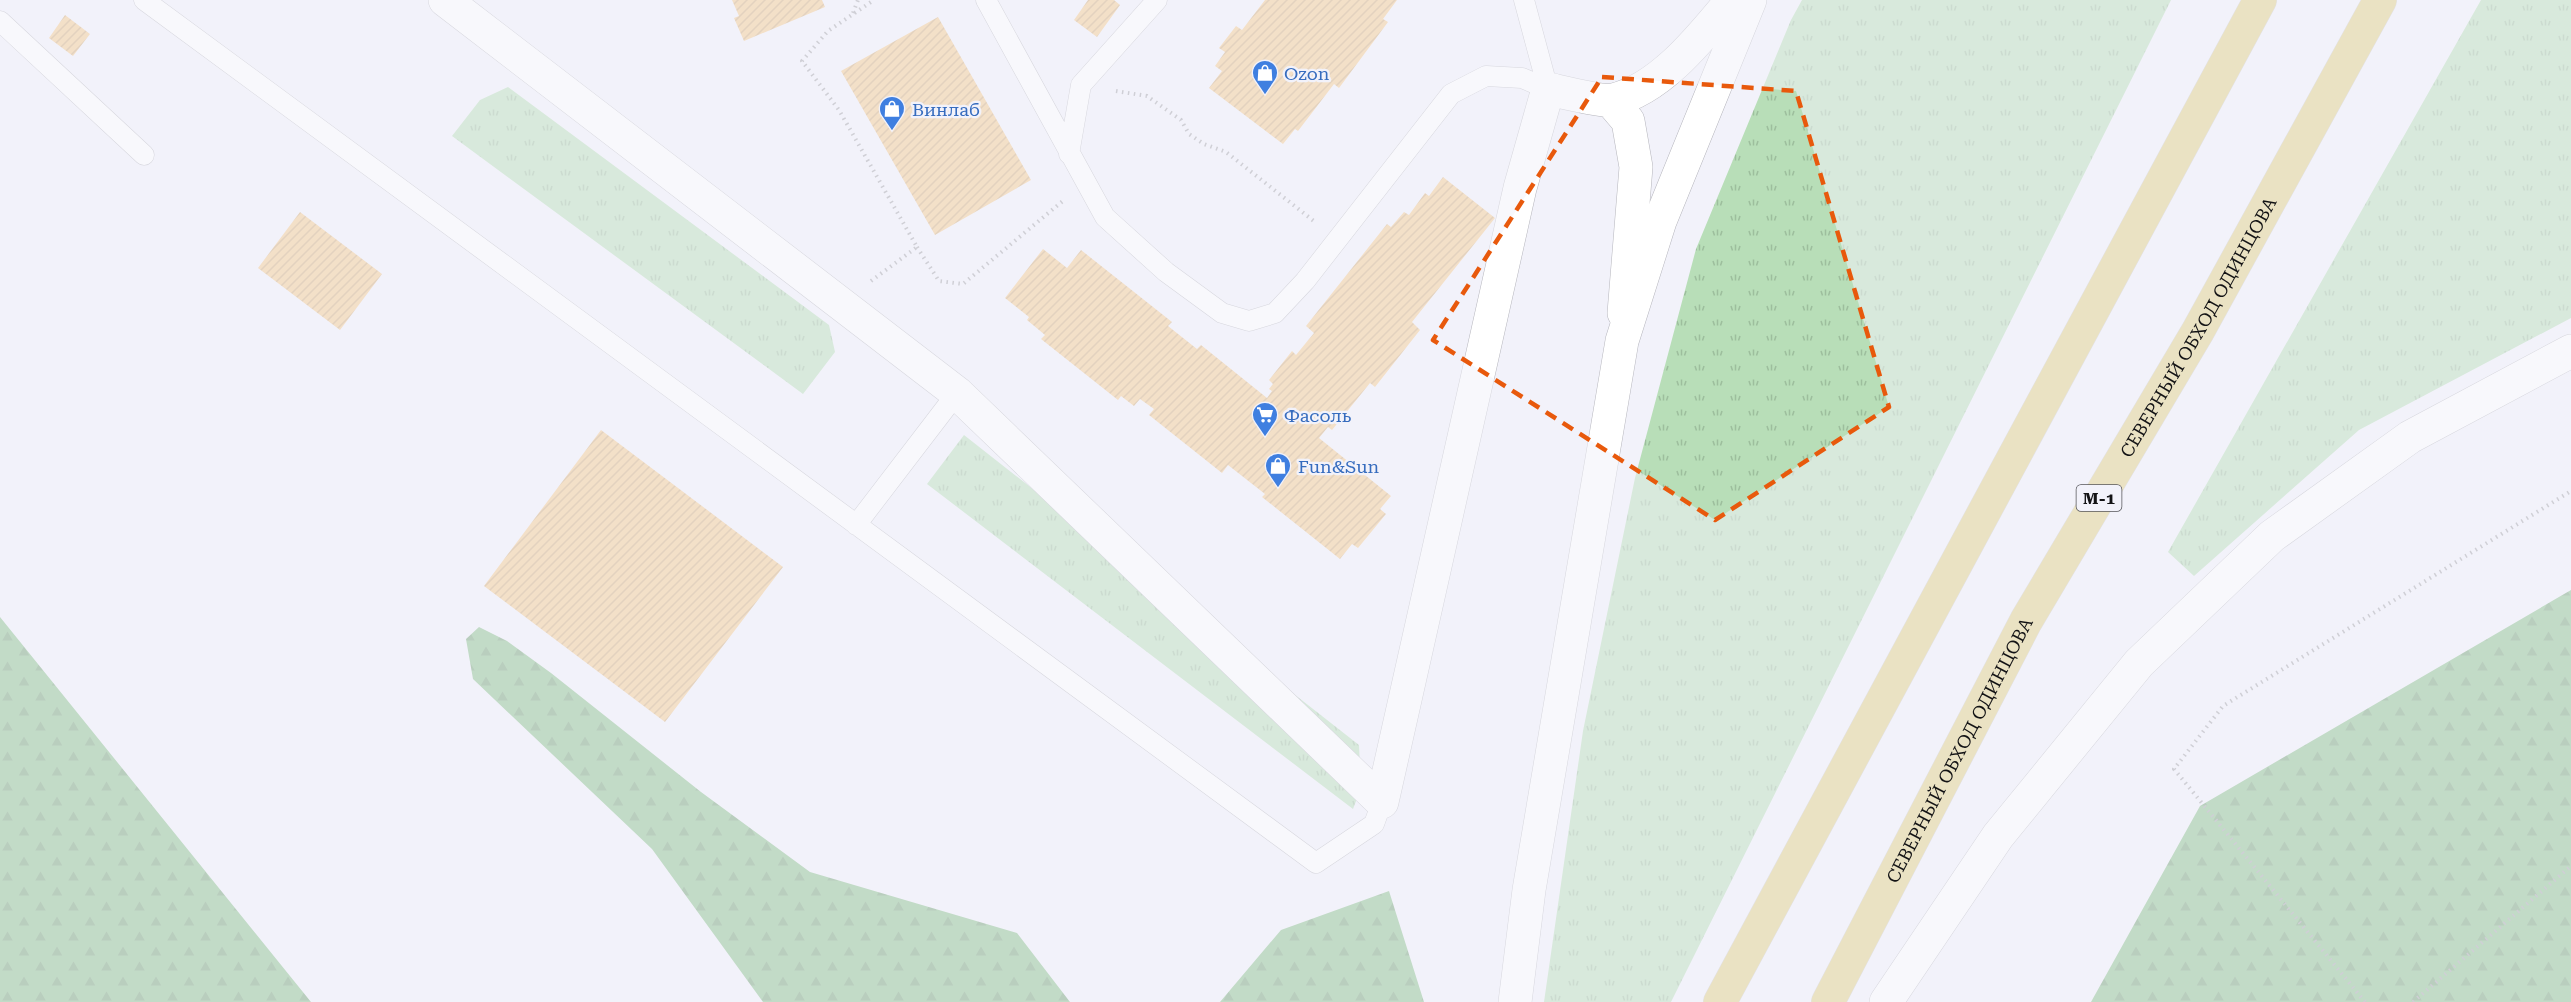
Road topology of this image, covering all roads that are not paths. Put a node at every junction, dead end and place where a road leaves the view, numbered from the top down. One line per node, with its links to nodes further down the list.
1 (144, 0): 18 (lane)
2 (445, 0): 17 (street)
3 (986, 0): 13 (lane)
4 (1157, 0): 13 (lane)
5 (1524, 0): 11 (lane)
6 (1732, 0): 12 (street)
7 (1750, 0): 15 (street)
8 (2260, 0): 21 (highway)
9 (2380, 0): 22 (highway, СЕВЕРНЫЙ ОБХОД ОДИНЦОВА / М-1)
10 (0, 21): 14 (lane)
11 (1548, 89): 12 (street); 13 (lane); 19 (street)
12 (1611, 100): 15 (street)
13 (1069, 154)
14 (144, 155)
15 (1622, 341): 20 (street)
16 (2571, 351): 23 (street)
17 (957, 393): 18 (lane); 19 (street)
18 (856, 525): 19 (lane)
19 (1382, 802)
20 (1515, 1002)
21 (1720, 1002)
22 (1828, 1002)
23 (1886, 1002)

